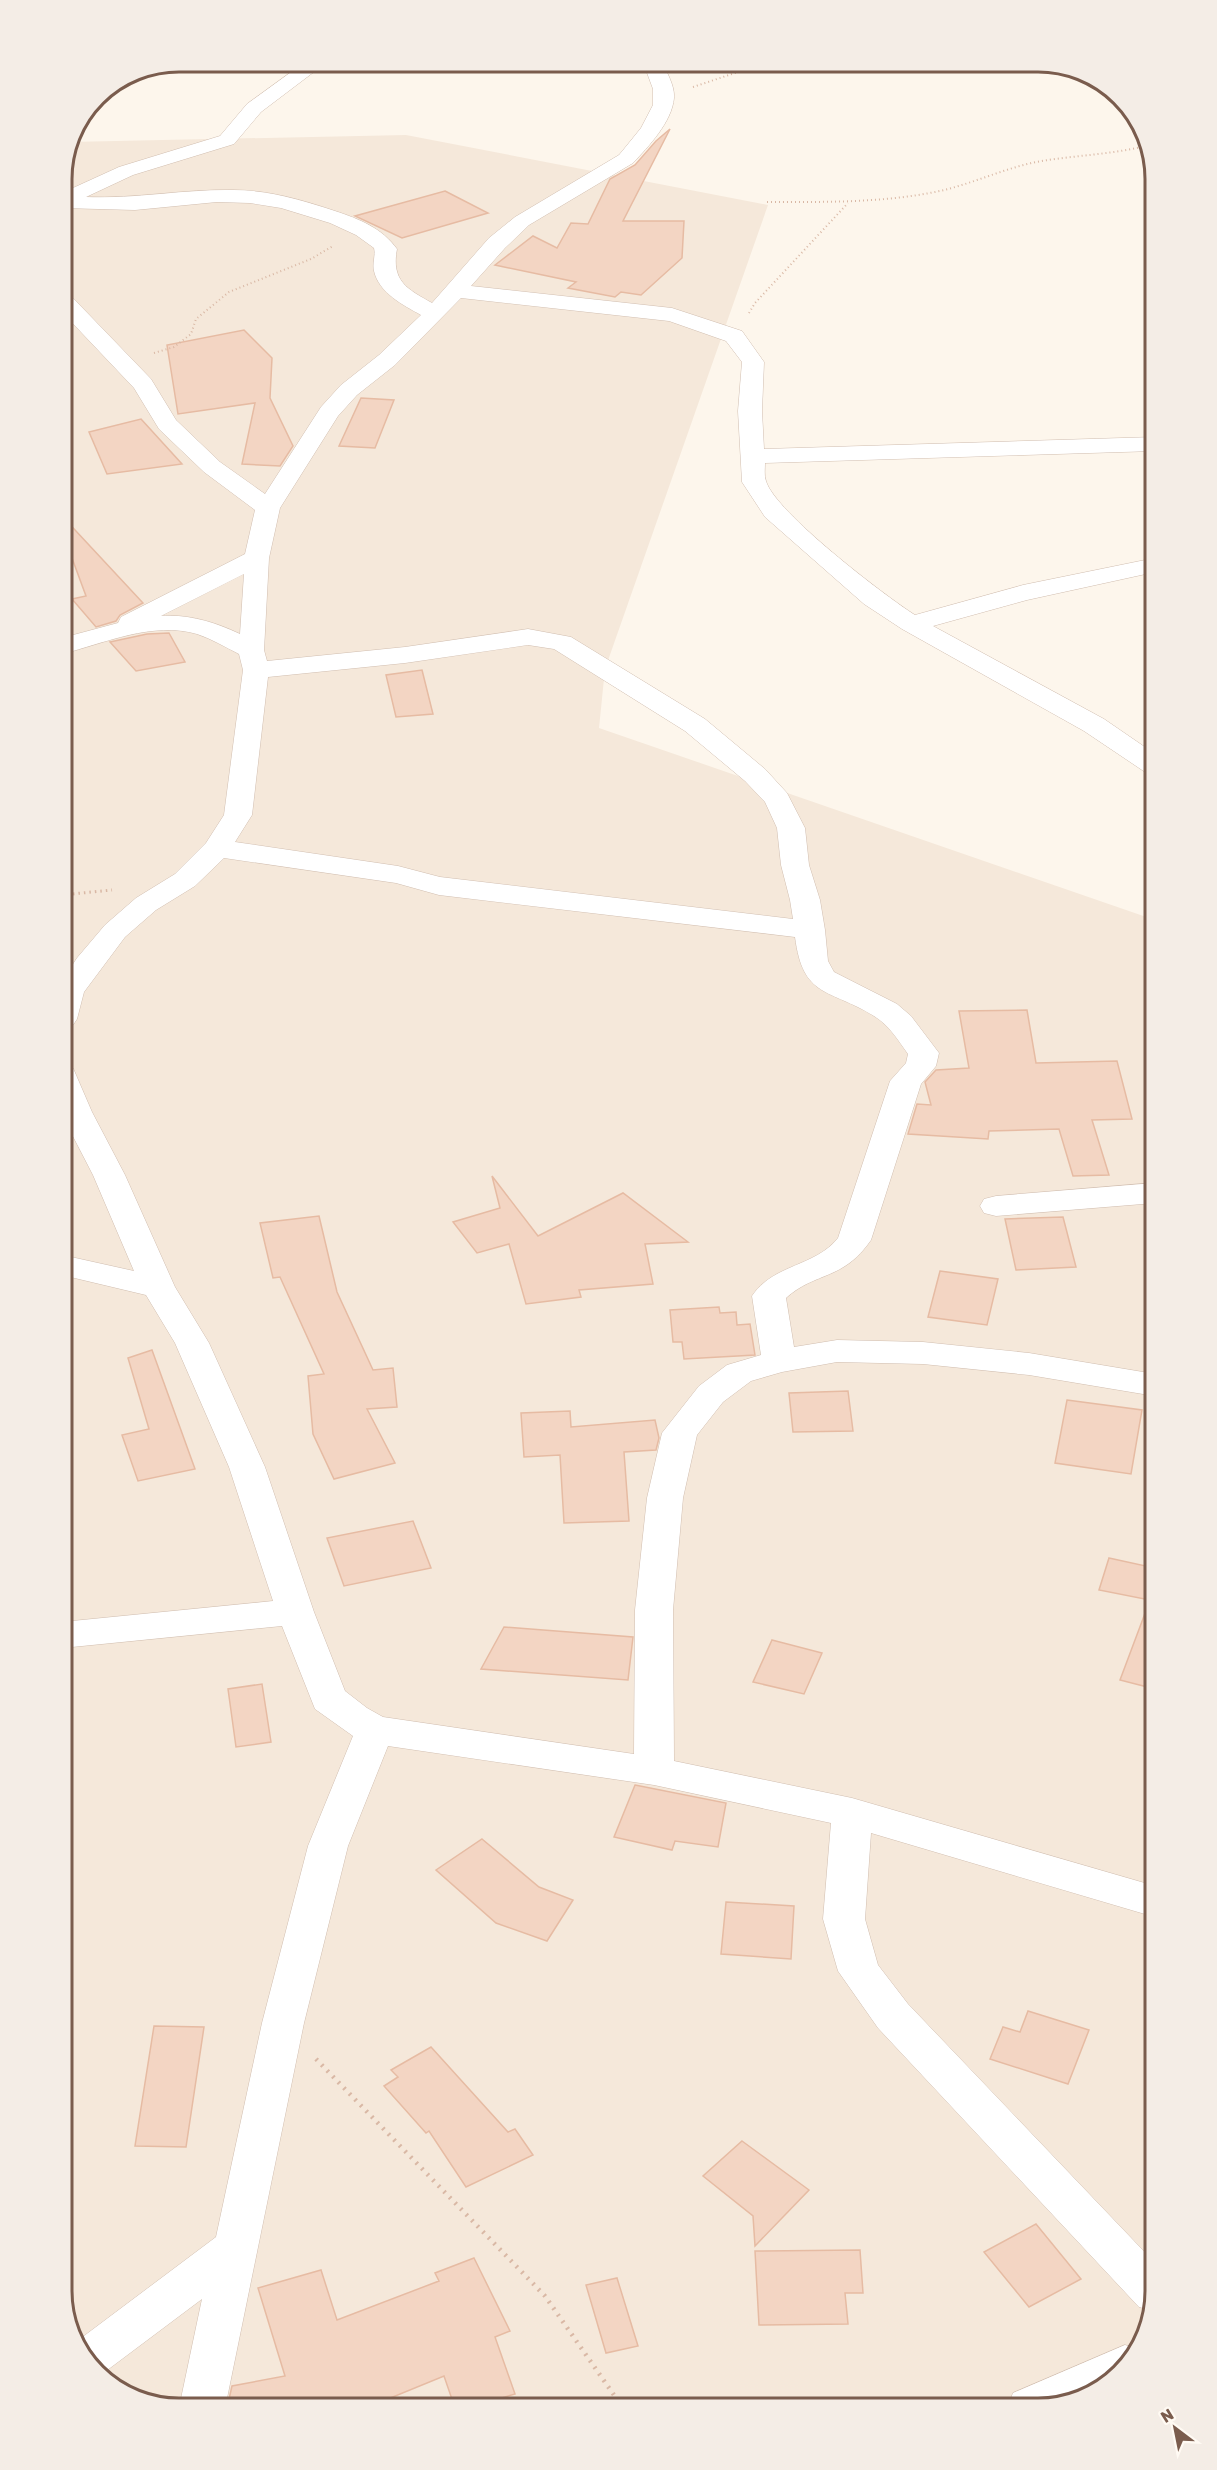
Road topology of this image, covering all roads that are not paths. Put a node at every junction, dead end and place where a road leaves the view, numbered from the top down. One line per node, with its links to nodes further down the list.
1 (303, 72): 3 (street)
2 (656, 72): 5 (street)
3 (72, 196)
4 (72, 201): 7 (street)
5 (454, 291): 7 (street); 9 (street)
6 (72, 310): 10 (street)
7 (435, 314): 10 (street)
8 (1145, 444): 9 (street)
9 (754, 456): 13 (street)
10 (268, 508): 11 (street)
11 (257, 558): 14 (street); 16 (street)
12 (1145, 567): 13 (street)
13 (911, 624): 17 (street)
14 (112, 632): 15 (street); 16 (street)
15 (72, 643)
16 (254, 660): 18 (street); 19 (street)
17 (1145, 759)
18 (217, 848): 19 (street); 20 (street)
19 (810, 930): 26 (street)
20 (72, 988)
21 (72, 1101): 25 (street)
22 (1145, 1194): 23 (street)
23 (996, 1206)
24 (72, 1267): 25 (street)
25 (158, 1287): 28 (street)
26 (779, 1361): 27 (street); 31 (street)
27 (1145, 1383)
28 (295, 1612): 29 (street); 30 (street)
29 (72, 1634)
30 (375, 1730): 31 (street); 34 (street)
31 (654, 1771): 32 (street)
32 (852, 1813): 33 (street); 35 (street)
33 (1145, 1898)
34 (236, 2247): 36 (street); 39 (street)
35 (1145, 2282)
36 (94, 2355)
37 (1103, 2375): 38 (street)
38 (1058, 2396)
39 (204, 2398)

